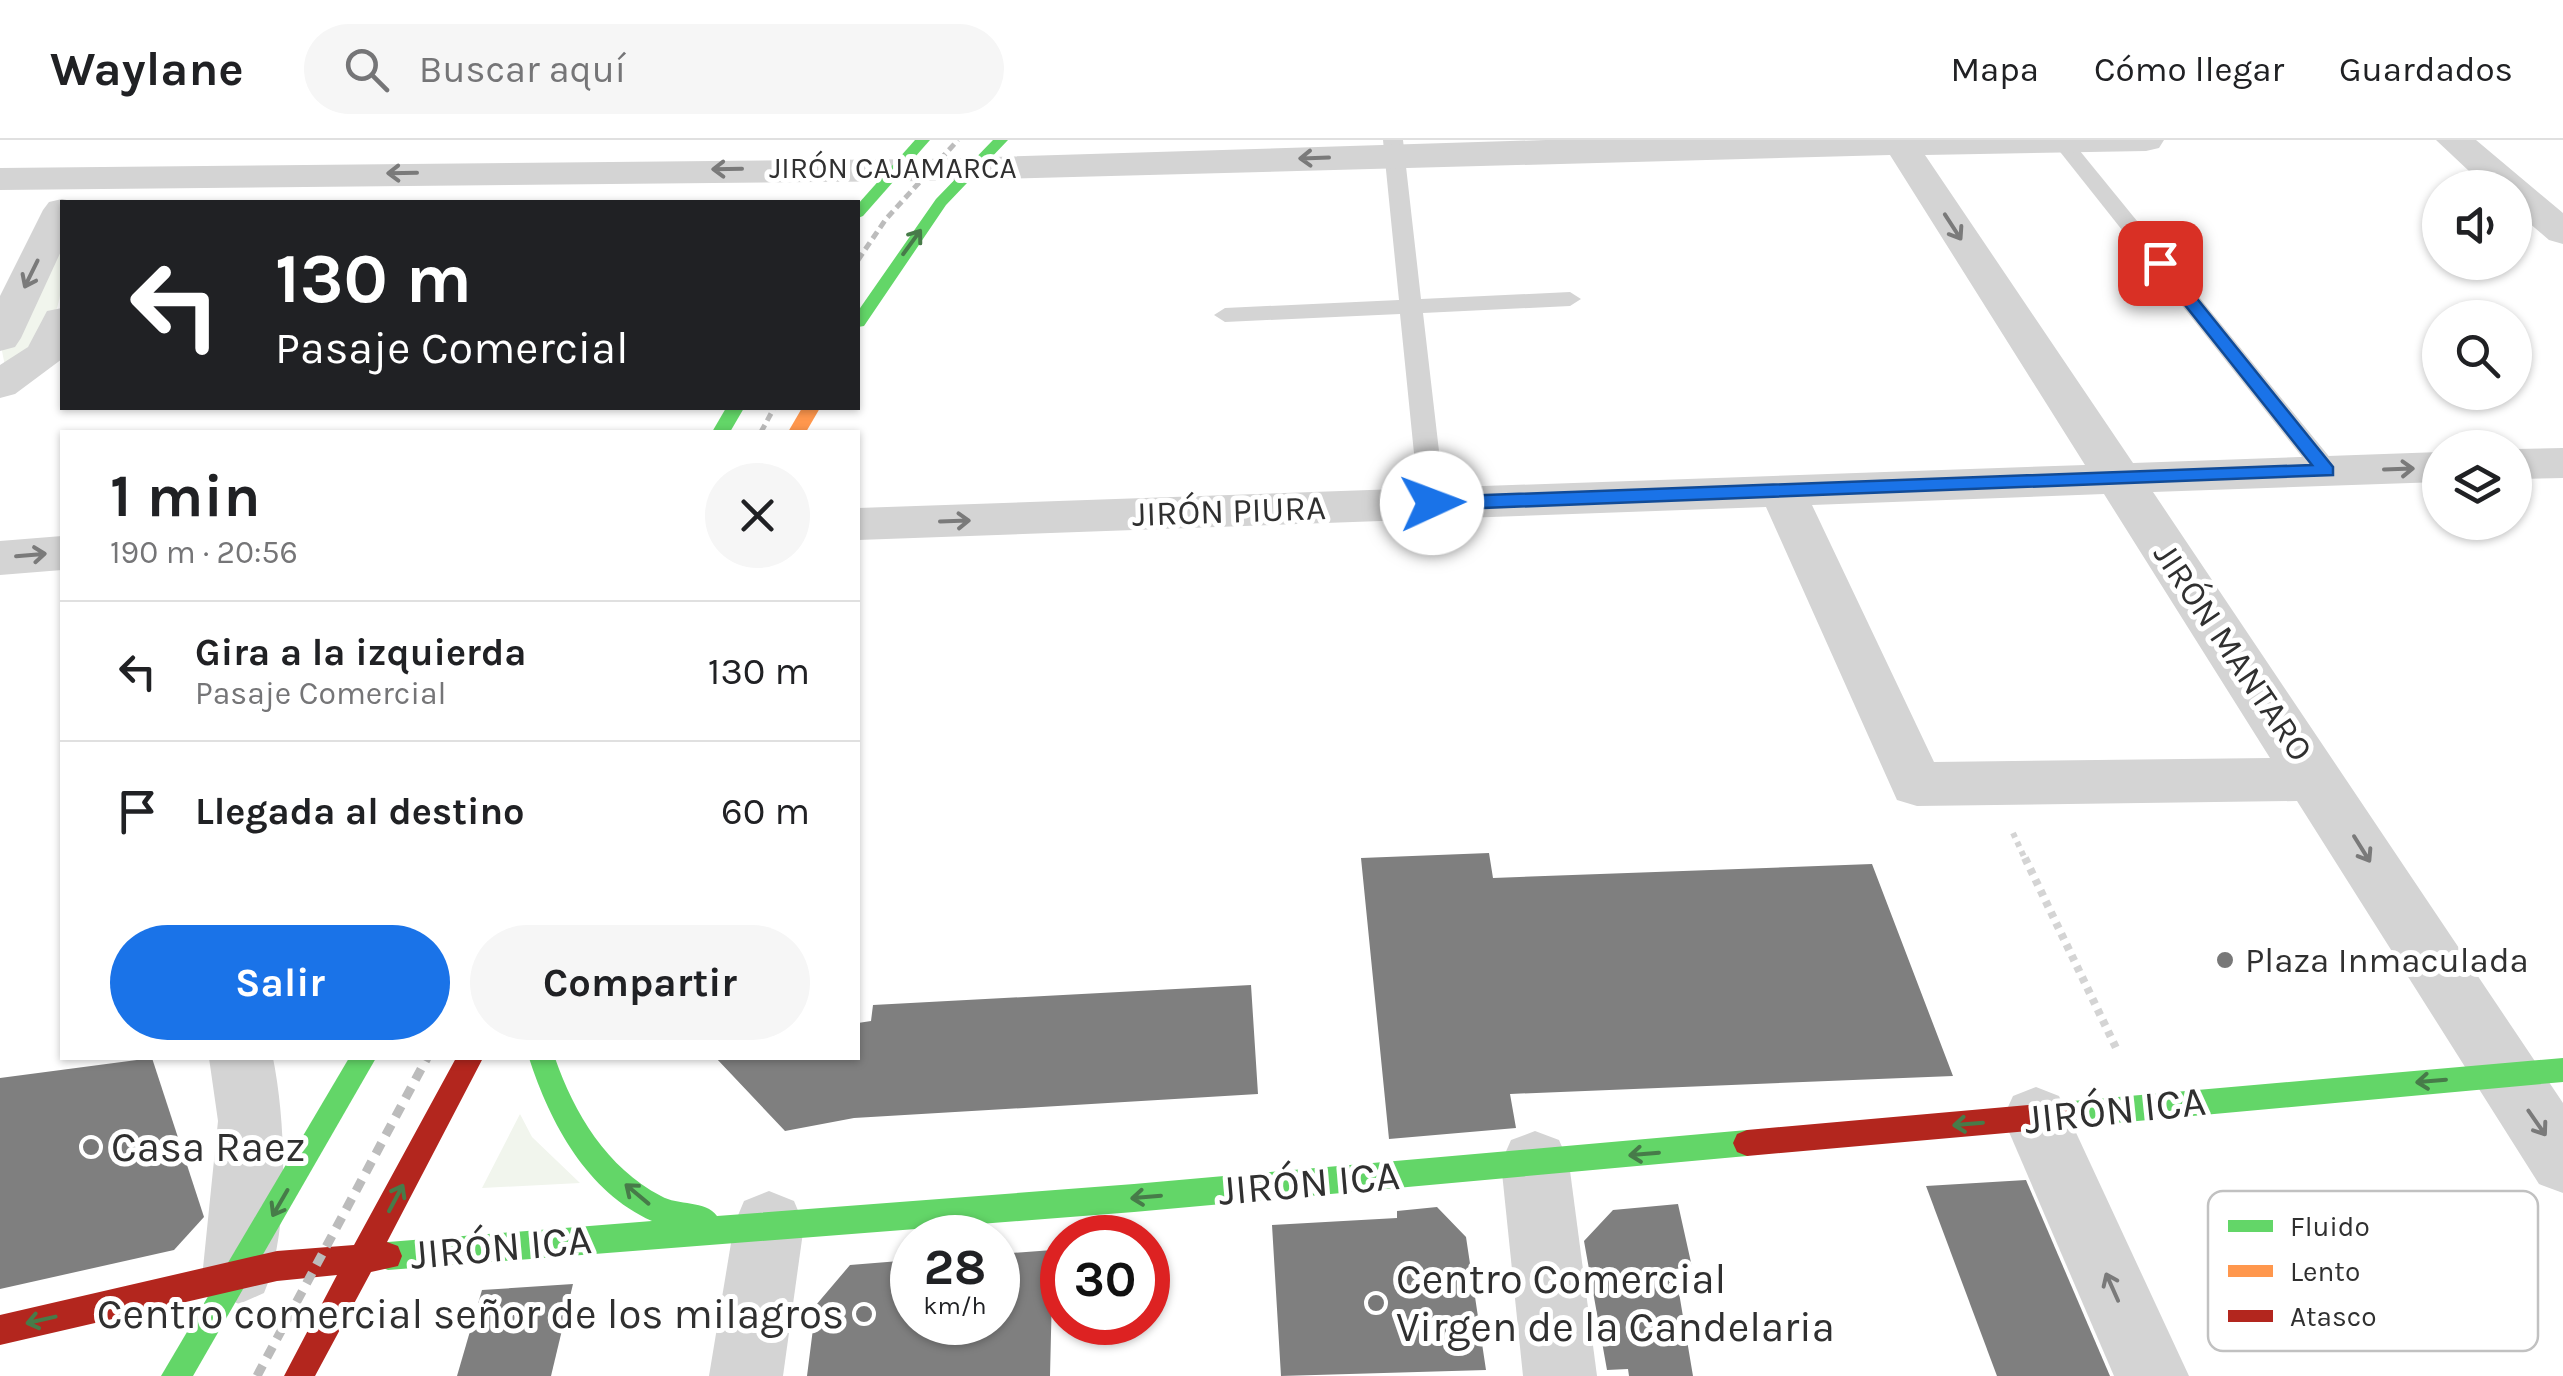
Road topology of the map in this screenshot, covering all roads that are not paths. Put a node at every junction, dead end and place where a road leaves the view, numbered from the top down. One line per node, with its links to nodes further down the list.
1 (32, 140): 17 (street)
2 (166, 140): 15 (street)
3 (923, 140): 12 (street)
4 (1000, 140): 13 (street)
5 (2146, 140): 8 (street, JIRÓN CAJAMARCA)
6 (2454, 140): 14 (street)
7 (1821, 143): 9 (street, JIRÓN CAJAMARCA); 10 (street, JIRÓN CAJAMARCA)
8 (2064, 144): 10 (street, JIRÓN CAJAMARCA); 32 (lane)
9 (1569, 145): 11 (street, JIRÓN CAJAMARCA)
10 (1900, 145): 33 (street, JIRÓN MANTARO, one-way to 33)
11 (1394, 148): 13 (street, JIRÓN CAJAMARCA, one-way to 13); 23 (lane)
12 (895, 167): 13 (street, JIRÓN CAJAMARCA); 15 (street, JIRÓN CAJAMARCA, one-way to 15); 19 (street)
13 (970, 169): 25 (street, one-way to 13)
14 (2489, 170)
15 (133, 173): 17 (street, JIRÓN CAJAMARCA)
16 (0, 179): 17 (street, JIRÓN CAJAMARCA)
17 (76, 190)
18 (2532, 206): 21 (street)
19 (860, 211)
20 (60, 214): 27 (street, one-way to 27)
21 (2563, 232)
22 (1570, 299): 23 (lane)
23 (1410, 306): 24 (lane); 35 (lane)
24 (1226, 315)
25 (860, 319)
26 (60, 324): 28 (street)
27 (0, 338)
28 (0, 384)
29 (2563, 463): 30 (street)
30 (2532, 464)
31 (2422, 468): 32 (street, JIRÓN PIURA, one-way to 31)
32 (2326, 471): 33 (street, JIRÓN PIURA)
33 (2116, 479): 34 (street, JIRÓN PIURA); 39 (street, JIRÓN MANTARO)
34 (1782, 490): 35 (street, JIRÓN PIURA); 39 (street)
35 (1432, 503): 36 (street, JIRÓN PIURA, one-way to 35)
36 (860, 524)
37 (60, 553): 38 (street, one-way to 37)
38 (0, 558)
39 (2318, 779): 45 (street, JIRÓN MANTARO, one-way to 45)
40 (241, 1060): 51 (street)
41 (363, 1060): 51 (street, one-way to 51)
42 (469, 1060): 50 (street, one-way to 42)
43 (542, 1060): 49 (street, one-way to 43)
44 (2563, 1070): 45 (street, JIRÓN ICA)
45 (2504, 1074): 46 (street, JIRÓN ICA, one-way to 46); 47 (street, JIRÓN MANTARO, one-way to 47)
46 (2036, 1118): 48 (street, JIRÓN ICA, one-way to 48); 57 (street, one-way to 46)
47 (2563, 1160)
48 (1536, 1164): 49 (street, JIRÓN ICA, one-way to 49); 56 (street)
49 (748, 1226): 50 (street, JIRÓN ICA); 55 (street)
50 (363, 1259): 51 (street, JIRÓN ICA); 54 (street)
51 (238, 1274): 52 (street, JIRÓN ICA, one-way to 52); 53 (street)
52 (0, 1330)
53 (176, 1376)
54 (300, 1376)
55 (746, 1376)
56 (1560, 1376)
57 (2152, 1376)

